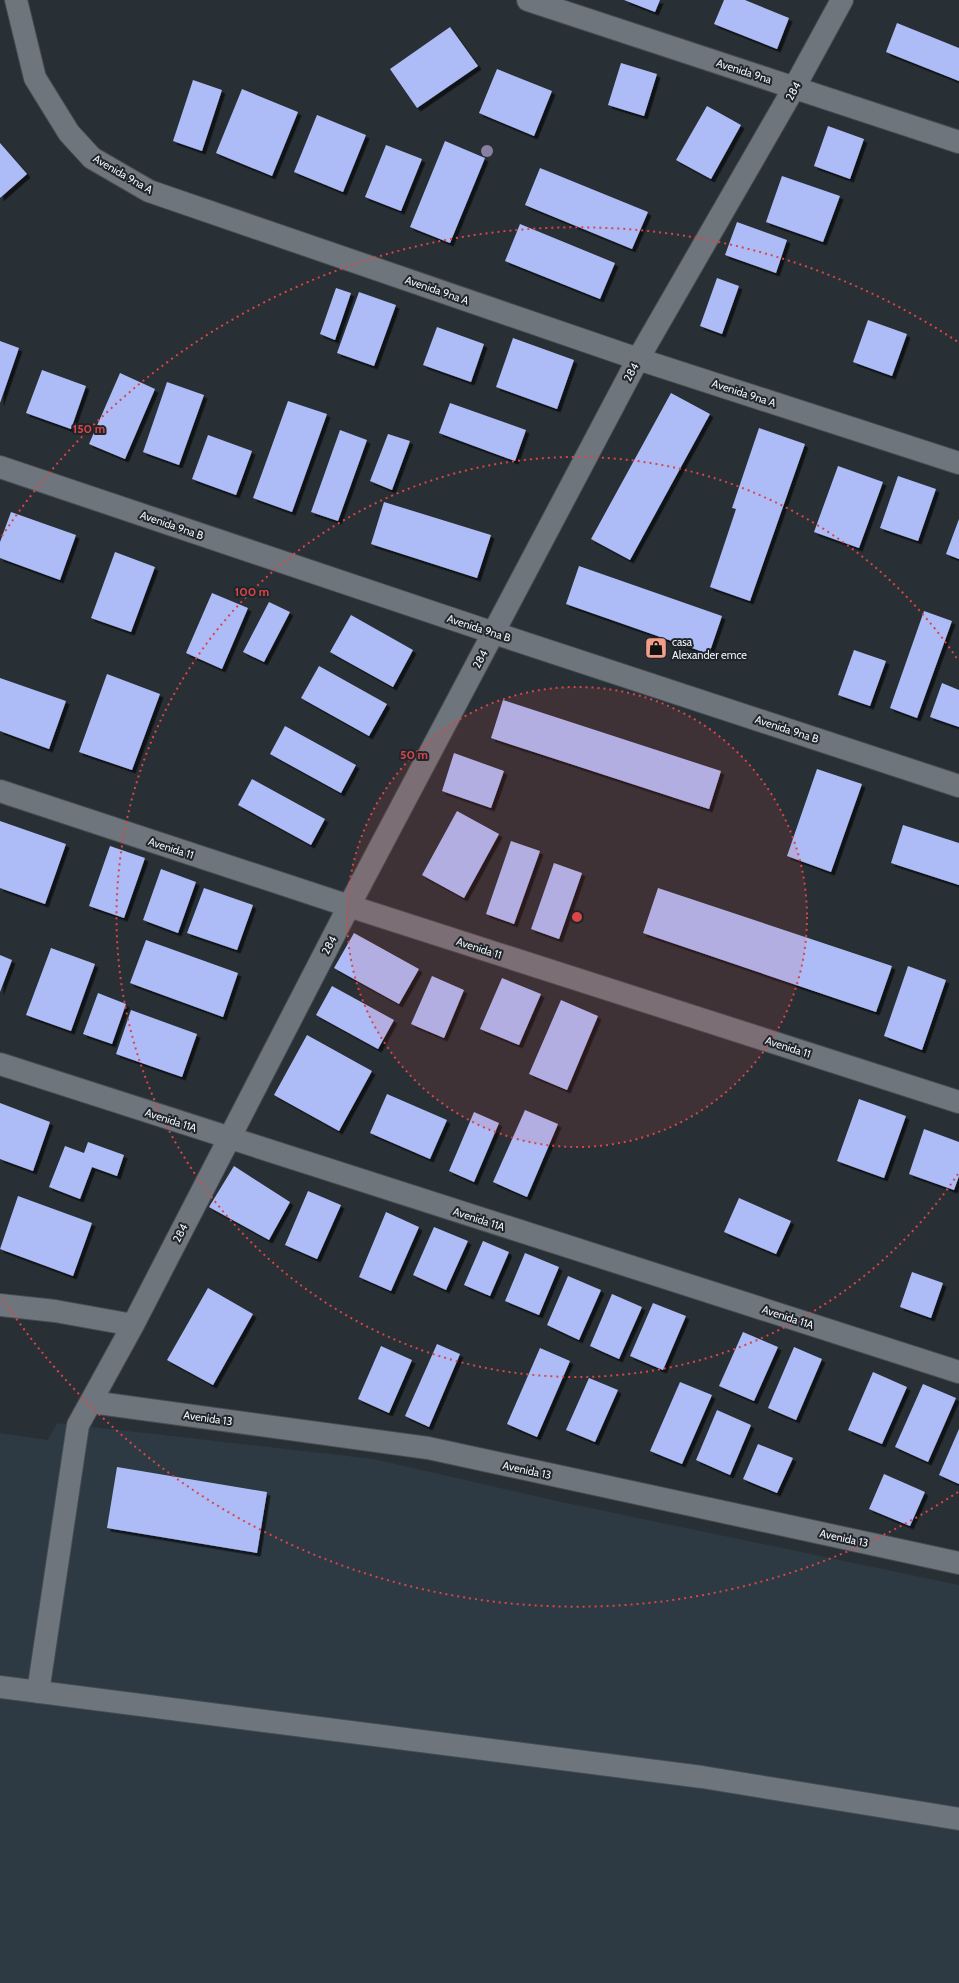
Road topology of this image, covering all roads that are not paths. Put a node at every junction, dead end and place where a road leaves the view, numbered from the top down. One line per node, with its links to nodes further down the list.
1 (16, 0): 6 (street, Avenida 9na A)
2 (528, 0): 4 (street, Avenida 9na)
3 (842, 0): 4 (street, 284)
4 (794, 88): 5 (street, Avenida 9na); 6 (street, 284)
5 (959, 142)
6 (638, 359): 7 (street, Avenida 9na A); 9 (street, 284)
7 (959, 463)
8 (0, 467): 9 (street, Avenida 9na B)
9 (494, 633): 10 (street, Avenida 9na B); 12 (street, 284)
10 (959, 786)
11 (0, 791): 12 (street, Avenida 11)
12 (349, 906): 14 (street, Avenida 11); 15 (street, 284)
13 (0, 1064): 15 (street, Avenida 11A)
14 (959, 1102)
15 (228, 1139): 17 (street, 284); 18 (street, Avenida 11A)
16 (0, 1305): 17 (street)
17 (133, 1325): 19 (street)
18 (959, 1372)
19 (91, 1402): 20 (street, Avenida 13); 22 (street)
20 (959, 1563)
21 (0, 1687): 22 (street)
22 (38, 1692): 23 (street)
23 (959, 1819)

